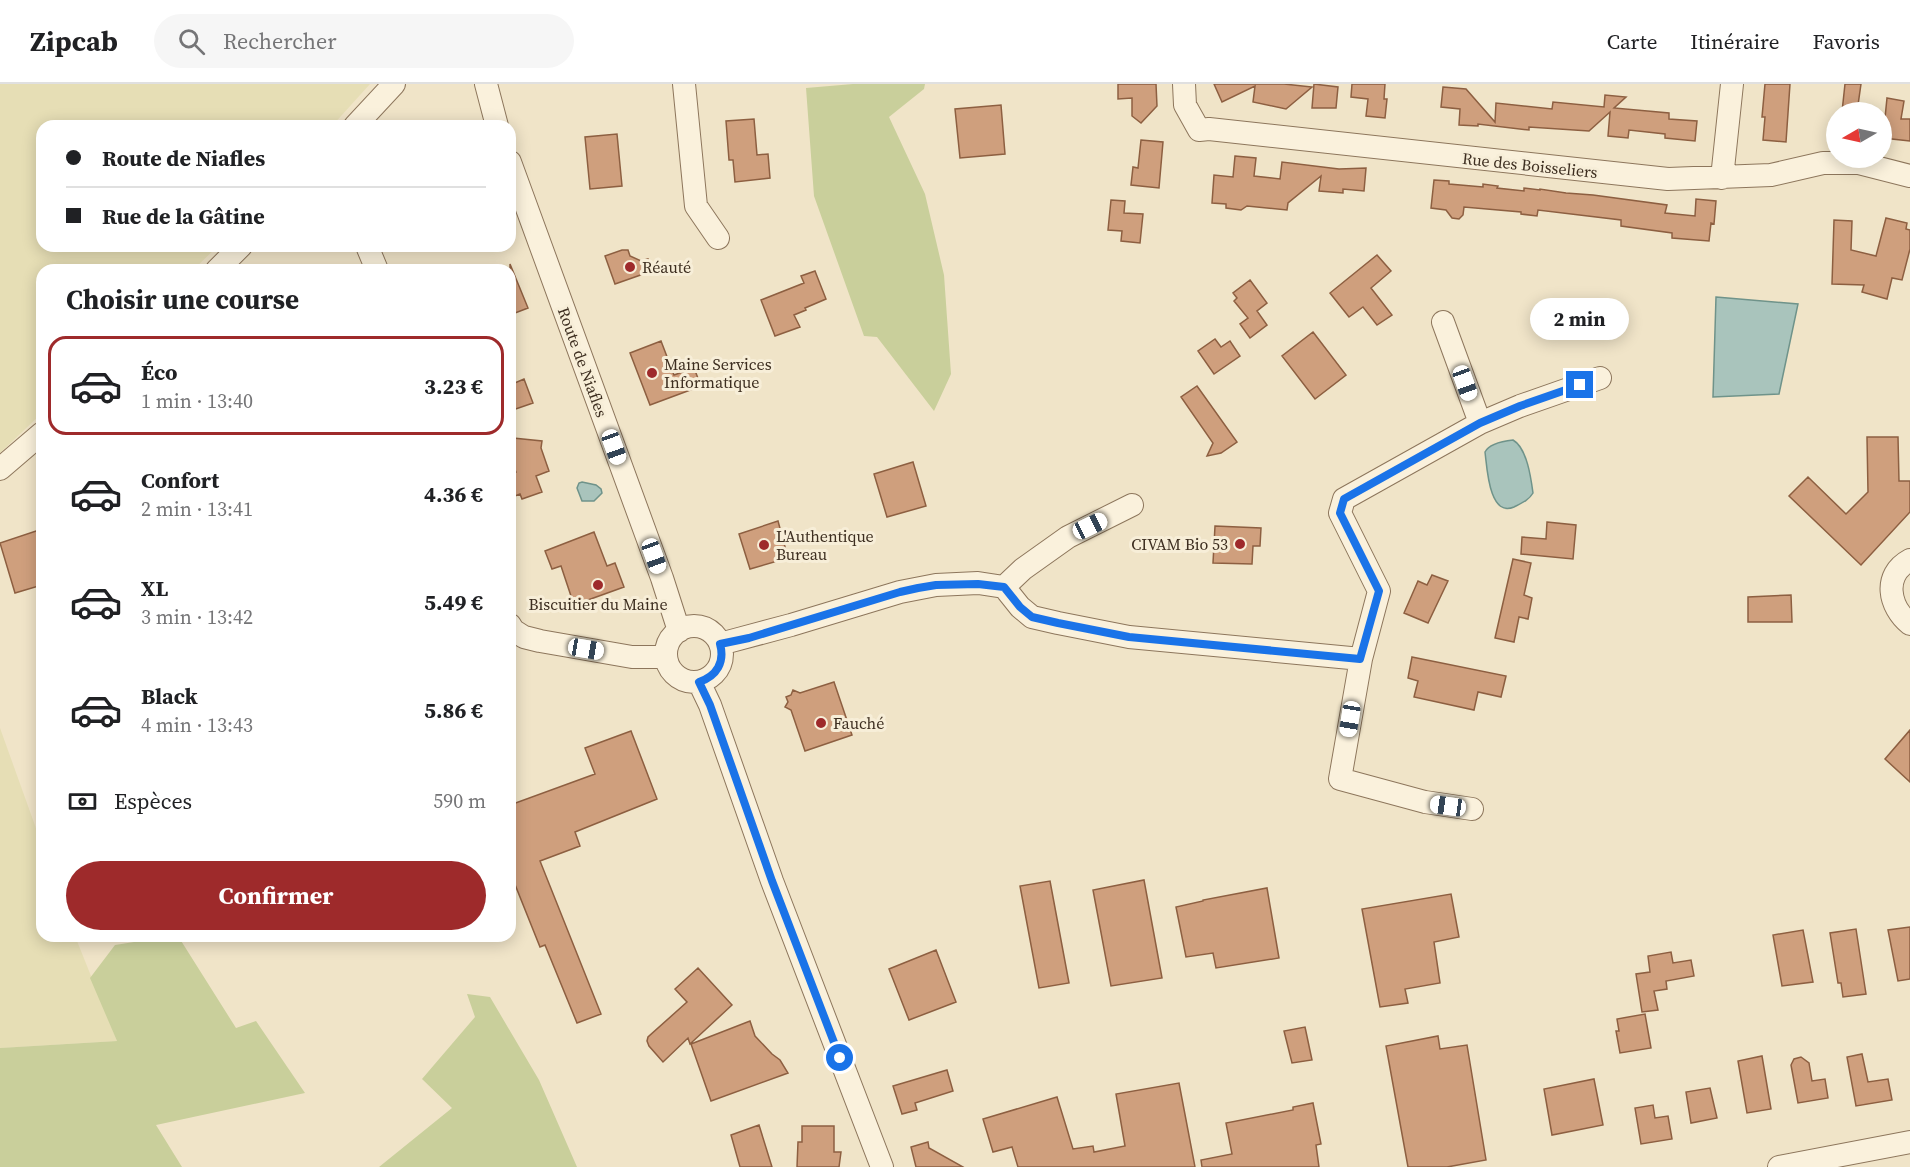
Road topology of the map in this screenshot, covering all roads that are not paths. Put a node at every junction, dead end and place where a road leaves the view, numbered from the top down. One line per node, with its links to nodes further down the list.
1 (394, 84): 6 (street)
2 (486, 84): 7 (street)
3 (684, 84): 11 (street)
4 (1184, 84): 10 (street, Rue des Boisseliers)
5 (1732, 84): 10 (street)
6 (361, 120)
7 (495, 120)
8 (1910, 176): 10 (street, Rue des Boisseliers)
9 (516, 178): 23 (street, Route de Niafles)
10 (1722, 178)
11 (718, 238)
12 (235, 252): 13 (street)
13 (224, 264)
14 (1443, 322): 16 (street)
15 (1600, 378): 16 (street)
16 (1480, 423): 27 (street)
17 (36, 438): 18 (street)
18 (0, 469)
19 (1132, 505): 21 (street)
20 (1910, 560): 22 (street)
21 (1004, 587): 25 (street); 27 (street)
22 (1910, 624)
23 (679, 631): 25 (street); 26 (street)
24 (516, 632): 26 (street)
25 (720, 644): 28 (street)
26 (666, 657): 28 (street)
27 (1360, 659): 29 (street)
28 (699, 682): 32 (street)
29 (1472, 809)
30 (1910, 1142): 31 (street)
31 (1882, 1158): 33 (street)
32 (882, 1167)
33 (1779, 1167)

